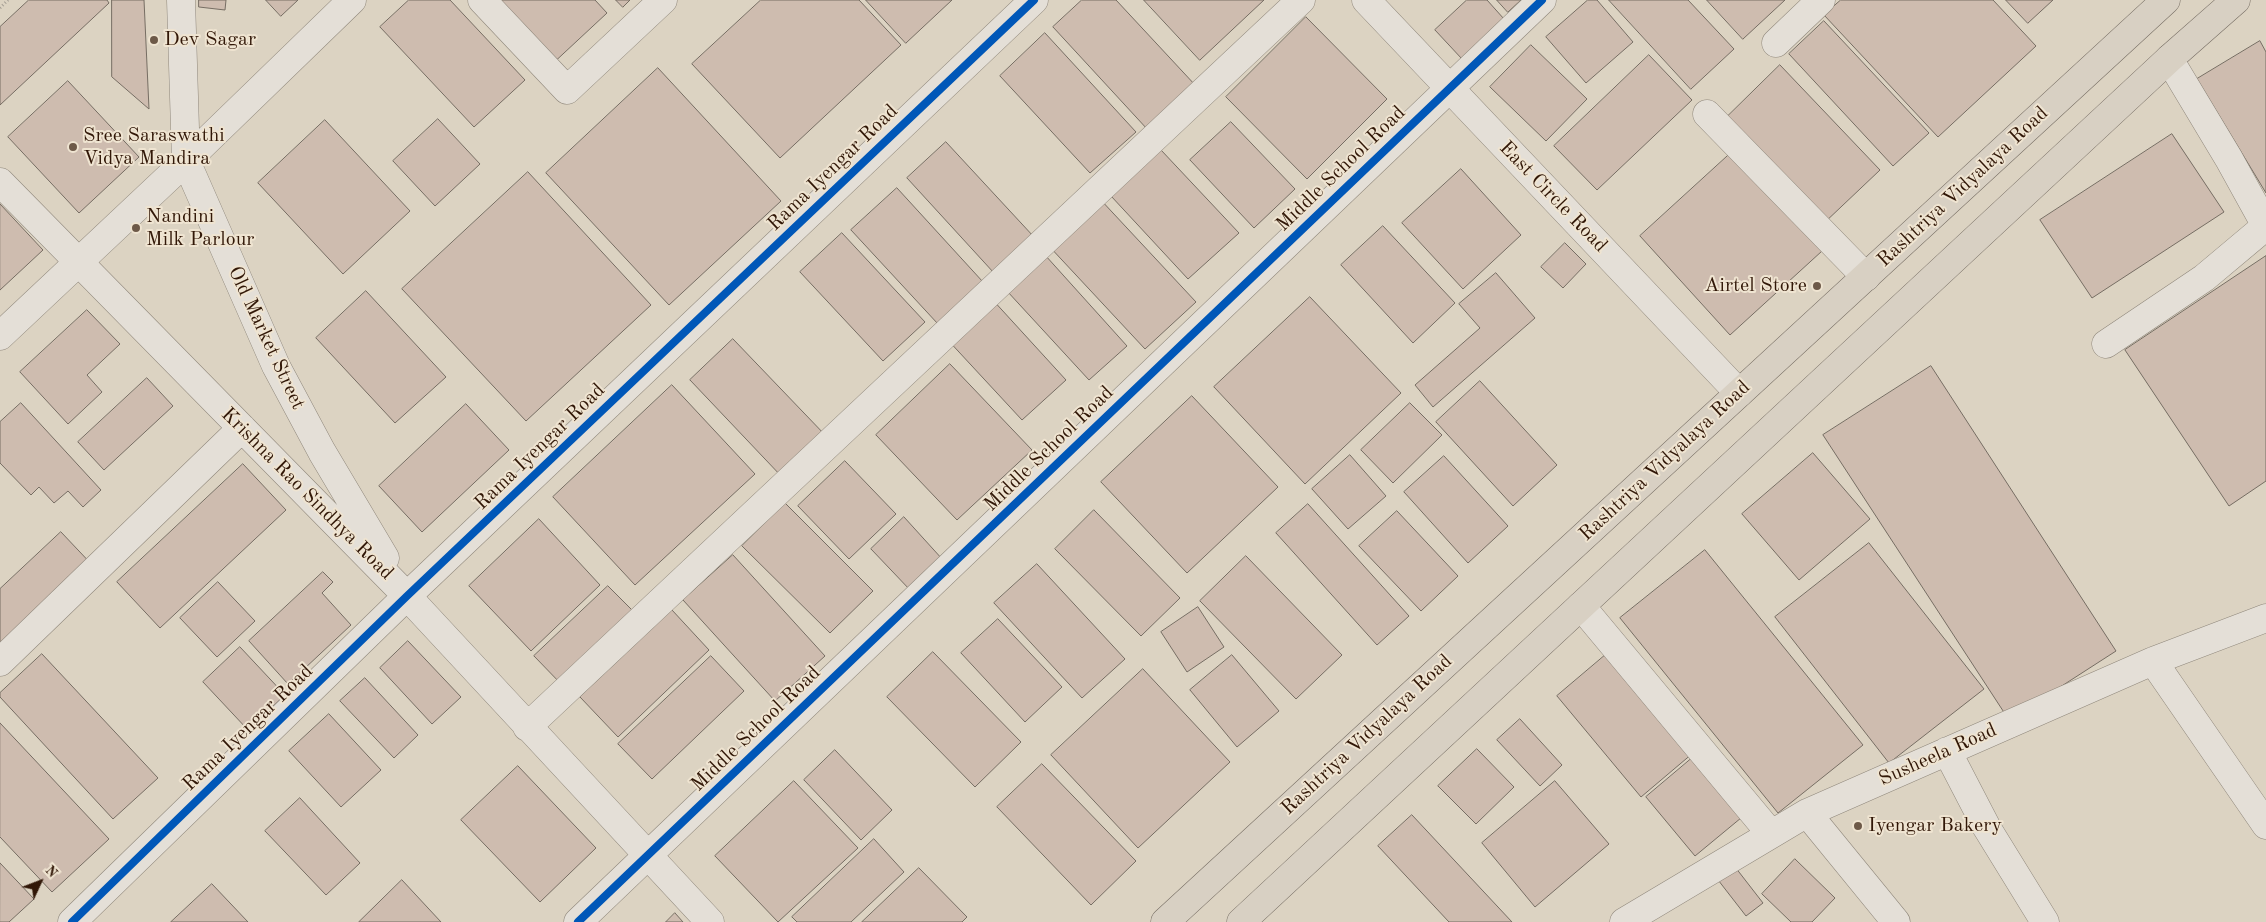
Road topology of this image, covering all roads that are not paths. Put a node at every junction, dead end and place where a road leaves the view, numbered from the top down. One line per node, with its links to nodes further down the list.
1 (181, 0): 16 (street, Old Market Street)
2 (352, 0): 16 (street)
3 (482, 0): 4 (street)
4 (663, 0)
5 (1034, 0): 25 (street, Rama Iyengar Road)
6 (1301, 0): 30 (street)
7 (1366, 0): 14 (street, East Circle Road)
8 (1542, 0): 14 (street, Middle School Road)
9 (1821, 0): 12 (street)
10 (2166, 0): 20 (main road, Rashtriya Vidyalaya Road)
11 (2236, 0): 13 (main road)
12 (1776, 42)
13 (2169, 60): 18 (street); 26 (main road)
14 (1449, 88): 23 (street, East Circle Road); 35 (street, Middle School Road)
15 (1707, 114): 20 (street)
16 (186, 161): 19 (street); 25 (street, Old Market Street)
17 (0, 182): 19 (street, Krishna Rao Sindhya Road)
18 (2266, 226): 22 (street)
19 (79, 262): 21 (street); 24 (street, Krishna Rao Sindhya Road)
20 (1866, 277): 23 (main road, Rashtriya Vidyalaya Road)
21 (0, 336)
22 (2106, 344)
23 (1739, 393): 39 (main road, Rashtriya Vidyalaya Road)
24 (242, 428): 25 (street, Krishna Rao Sindhya Road); 29 (street)
25 (407, 596): 30 (street, Krishna Rao Sindhya Road); 36 (street, Rama Iyengar Road)
26 (1581, 606): 34 (street); 40 (main road)
27 (2266, 618): 28 (street, Susheela Road)
28 (2153, 661): 31 (street, Susheela Road); 33 (street)
29 (0, 662)
30 (527, 727): 35 (street, Krishna Rao Sindhya Road)
31 (1947, 751): 32 (street, Susheela Road); 43 (street)
32 (1807, 813): 34 (street, Susheela Road); 42 (street)
33 (2266, 825)
34 (1772, 834): 41 (street, Susheela Road)
35 (648, 855): 37 (street, Middle School Road); 38 (street, Krishna Rao Sindhya Road)
36 (72, 922)
37 (578, 922)
38 (710, 922)
39 (1165, 922)
40 (1241, 922)
41 (1624, 922)
42 (1896, 922)
43 (2045, 922)

